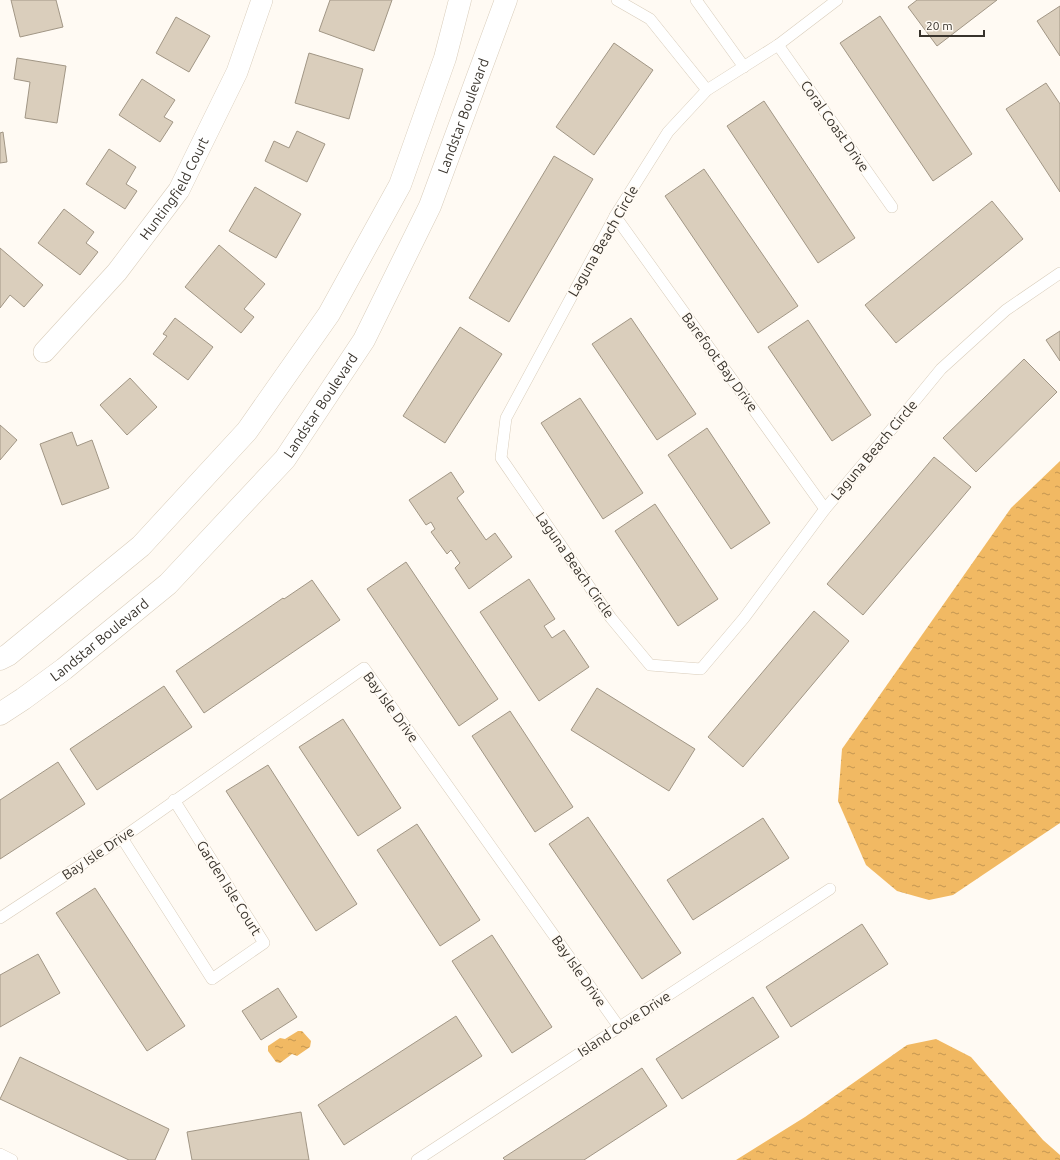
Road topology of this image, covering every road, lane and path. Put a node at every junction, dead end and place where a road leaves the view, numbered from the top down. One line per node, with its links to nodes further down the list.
1 (262, 0): 13 (street, Huntingfield Court)
2 (460, 0): 15 (main road)
3 (506, 0): 16 (main road, Landstar Boulevard)
4 (617, 0): 9 (lane)
5 (696, 0): 8 (lane)
6 (837, 0): 7 (lane, Laguna Beach Circle)
7 (778, 45): 8 (lane, Laguna Beach Circle); 10 (lane, Coral Coast Drive)
8 (744, 67): 9 (lane, Laguna Beach Circle)
9 (707, 90): 11 (lane, Laguna Beach Circle)
10 (892, 207)
11 (615, 216): 14 (lane, Barefoot Bay Drive); 14 (lane, Laguna Beach Circle)
12 (1060, 273): 14 (lane, Laguna Beach Circle)
13 (44, 352)
14 (825, 509)
15 (0, 659)
16 (0, 714)
17 (174, 800): 18 (lane, Bay Isle Drive); 18 (lane, Garden Isle Court); 21 (lane, Bay Isle Drive)
18 (122, 838): 20 (lane, Bay Isle Drive)
19 (830, 889): 21 (lane, Island Cove Drive)
20 (0, 918)
21 (619, 1028): 24 (lane, Island Cove Drive)
22 (0, 1154): 23 (lane)
23 (12, 1160)
24 (417, 1160)

